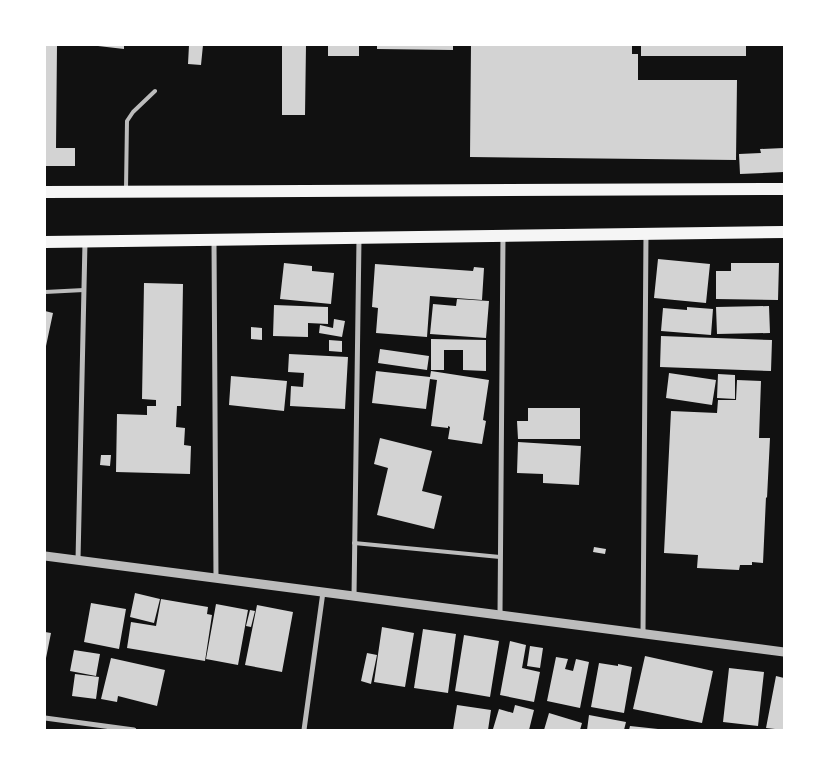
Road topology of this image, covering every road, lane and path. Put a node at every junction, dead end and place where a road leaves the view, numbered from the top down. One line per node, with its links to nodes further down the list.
1 (155, 91): 4 (lane)
2 (784, 189): 4 (main road)
3 (45, 192): 4 (main road)
4 (126, 192)
5 (784, 232): 6 (main road)
6 (646, 234): 7 (main road); 22 (street)
7 (503, 236): 8 (main road); 16 (street)
8 (359, 238): 9 (main road); 14 (street)
9 (214, 240): 10 (main road); 18 (street)
10 (85, 242): 11 (main road); 12 (street)
11 (49, 243)
12 (84, 290): 13 (lane); 17 (street)
13 (45, 292)
14 (354, 543): 16 (lane); 20 (street)
15 (45, 556): 17 (street)
16 (500, 557): 21 (street)
17 (78, 560): 18 (street)
18 (216, 578): 19 (street)
19 (323, 592): 20 (street); 26 (street)
20 (354, 596): 21 (street)
21 (500, 615): 22 (street)
22 (644, 633): 23 (street)
23 (784, 652)
24 (45, 718): 25 (street)
25 (134, 730)
26 (304, 730)

